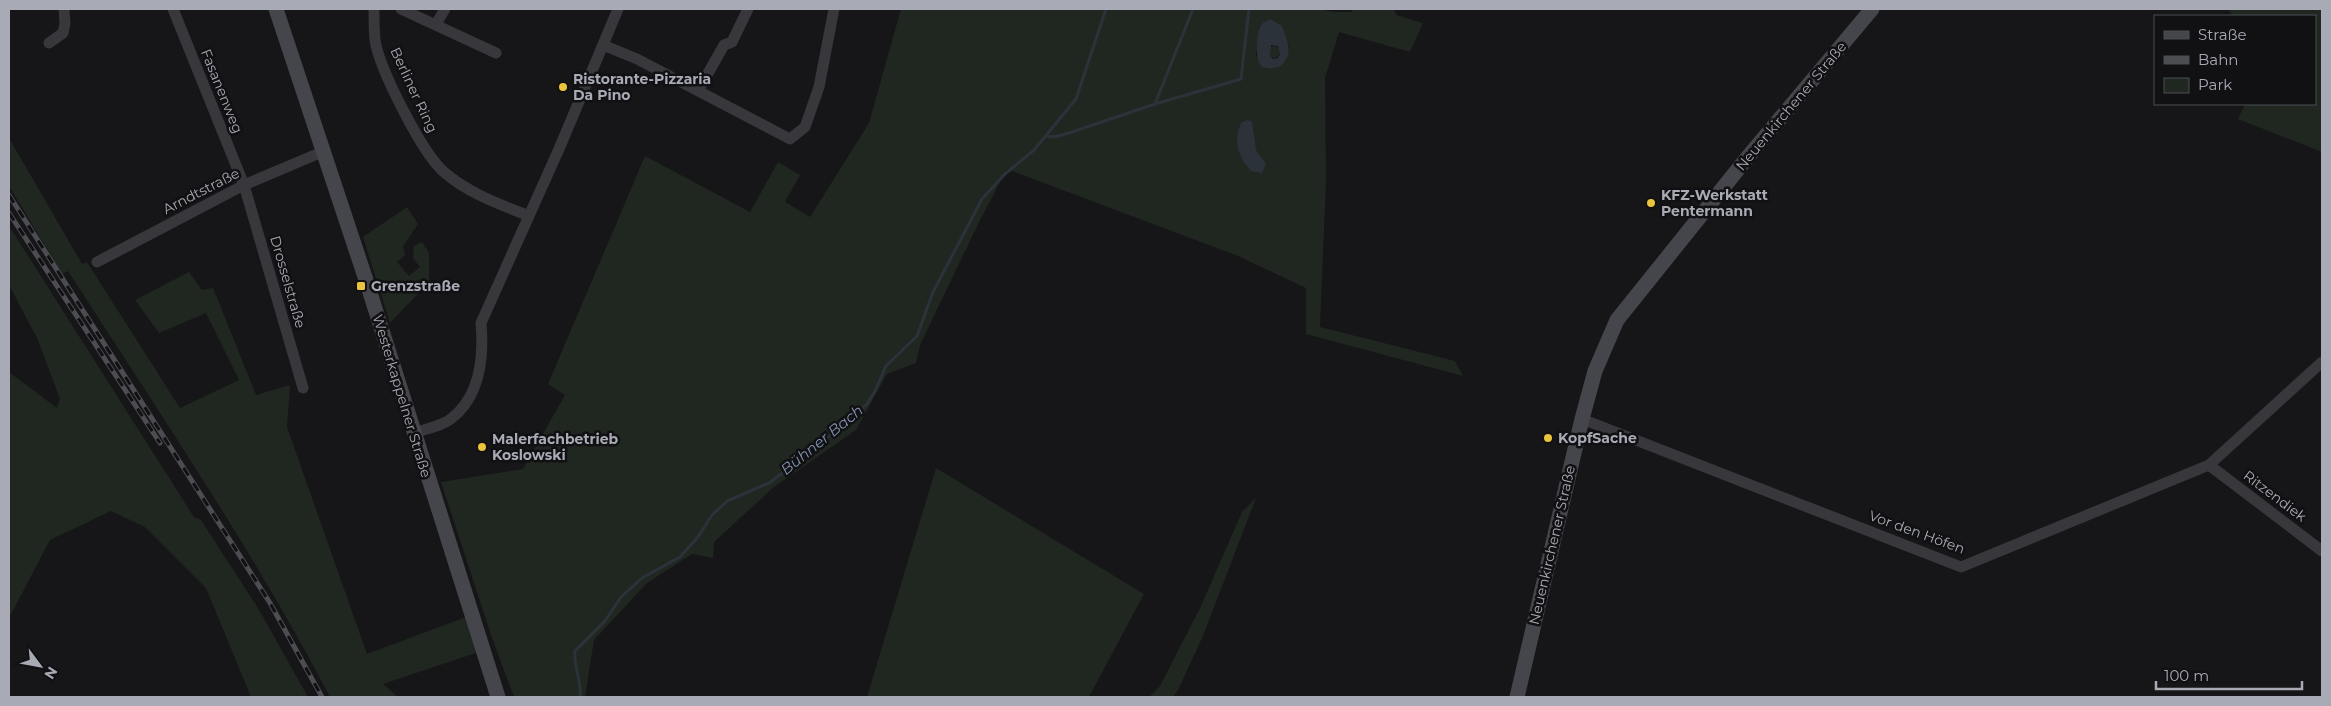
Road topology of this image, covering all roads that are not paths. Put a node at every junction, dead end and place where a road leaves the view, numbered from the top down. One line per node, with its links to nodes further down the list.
1 (64, 9): 12 (street)
2 (173, 9): 17 (street, Fasanenweg)
3 (276, 9): 16 (street, Westerkappelner Straße)
4 (374, 9): 18 (street, Berliner Ring)
5 (401, 9): 11 (street)
6 (445, 9): 11 (street)
7 (618, 9): 13 (street)
8 (748, 9): 15 (street)
9 (834, 9): 15 (street)
10 (1872, 9): 22 (street, Neuenkirchener Straße)
11 (436, 24): 14 (street)
12 (49, 43)
13 (603, 45): 15 (street); 18 (street)
14 (496, 53)
15 (698, 91)
16 (322, 152): 17 (street, Arndtstraße); 23 (street, Westerkappelner Straße)
17 (244, 185): 19 (street, Arndtstraße); 21 (street, Drosselstraße)
18 (529, 216): 23 (street)
19 (96, 262)
20 (2322, 362): 24 (street, Vor den Höfen)
21 (303, 388)
22 (1582, 419): 24 (street, Vor den Höfen); 27 (street, Neuenkirchener Straße)
23 (413, 433): 26 (street, Westerkappelner Straße)
24 (2209, 465): 25 (street, Ritzendiek)
25 (2322, 551)
26 (498, 697)
27 (1516, 697)

